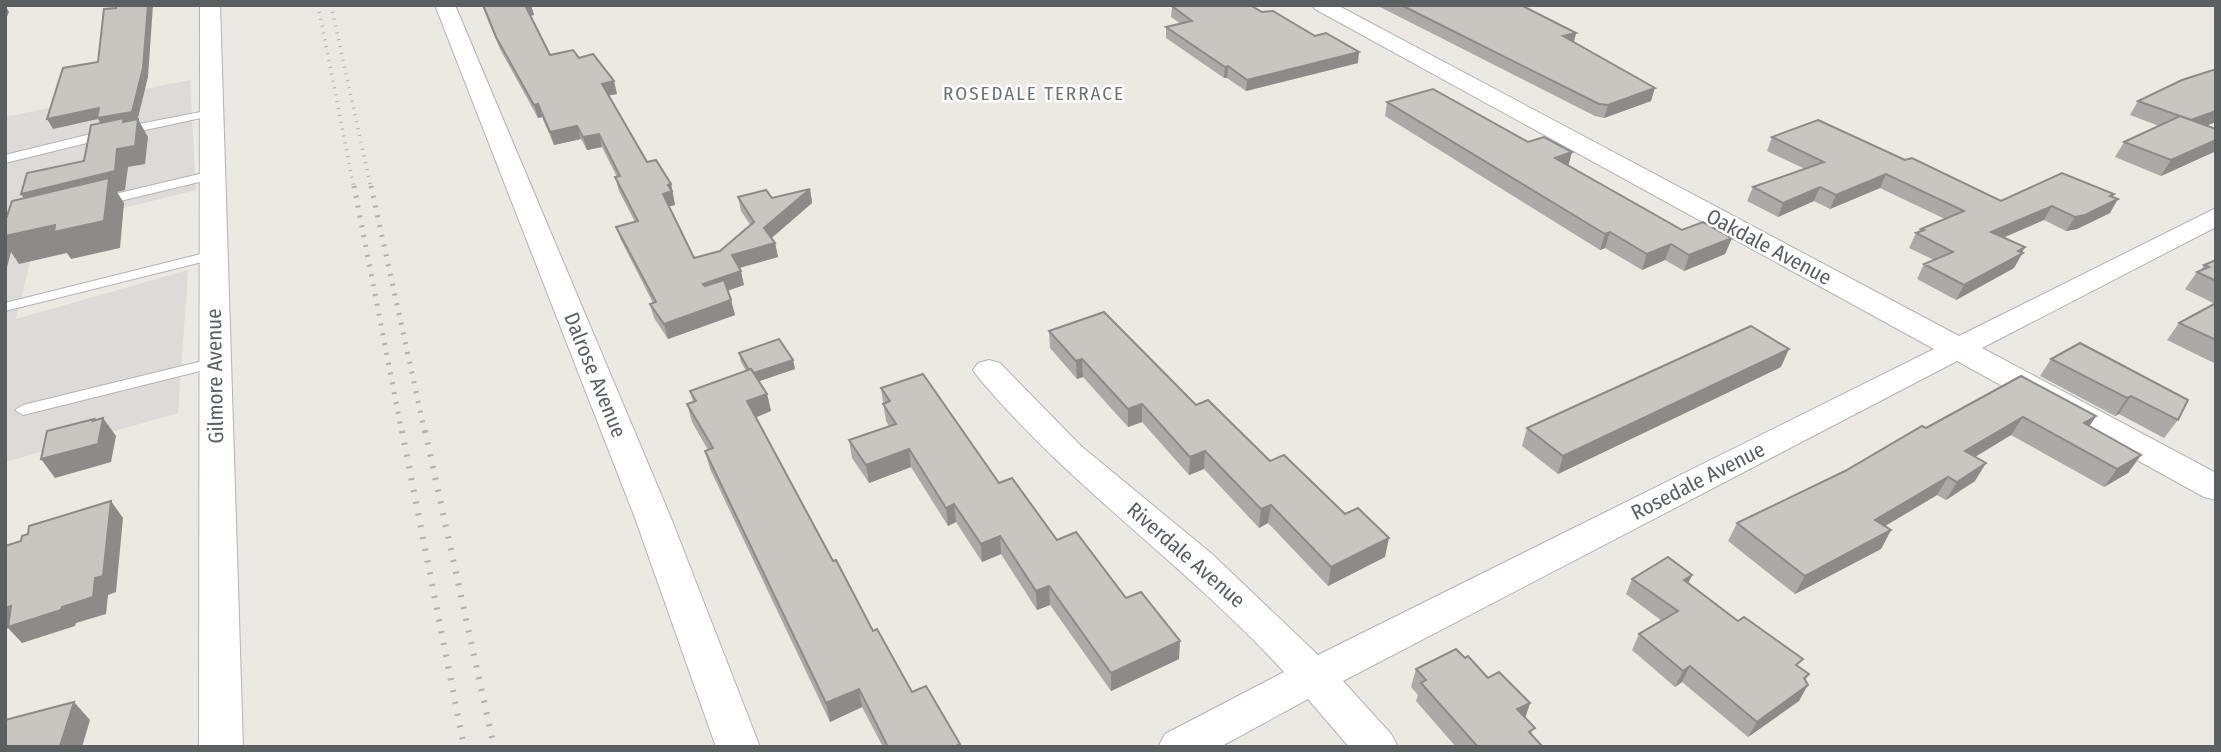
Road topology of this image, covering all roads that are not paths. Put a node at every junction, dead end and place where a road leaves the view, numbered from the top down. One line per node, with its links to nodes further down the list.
1 (209, 5): 4 (street, Gilmore Avenue)
2 (445, 5): 18 (street, Dalrose Avenue)
3 (1322, 5): 11 (street, Oakdale Avenue)
4 (211, 113): 5 (lane); 6 (street, Gilmore Avenue)
5 (5, 159)
6 (212, 175): 7 (lane); 9 (street, Gilmore Avenue)
7 (91, 204)
8 (2216, 216): 11 (street, Rosedale Avenue)
9 (213, 255): 10 (lane); 12 (street, Gilmore Avenue)
10 (5, 307)
11 (1958, 350): 15 (street, Oakdale Avenue); 16 (street, Rosedale Avenue)
12 (215, 363): 14 (lane); 17 (street, Gilmore Avenue)
13 (989, 370): 16 (street, Riverdale Avenue)
14 (23, 410)
15 (2216, 488)
16 (1314, 675): 19 (street, Rosedale Avenue); 20 (street, Riverdale Avenue)
17 (221, 747)
18 (738, 747)
19 (1180, 747)
20 (1376, 747)

